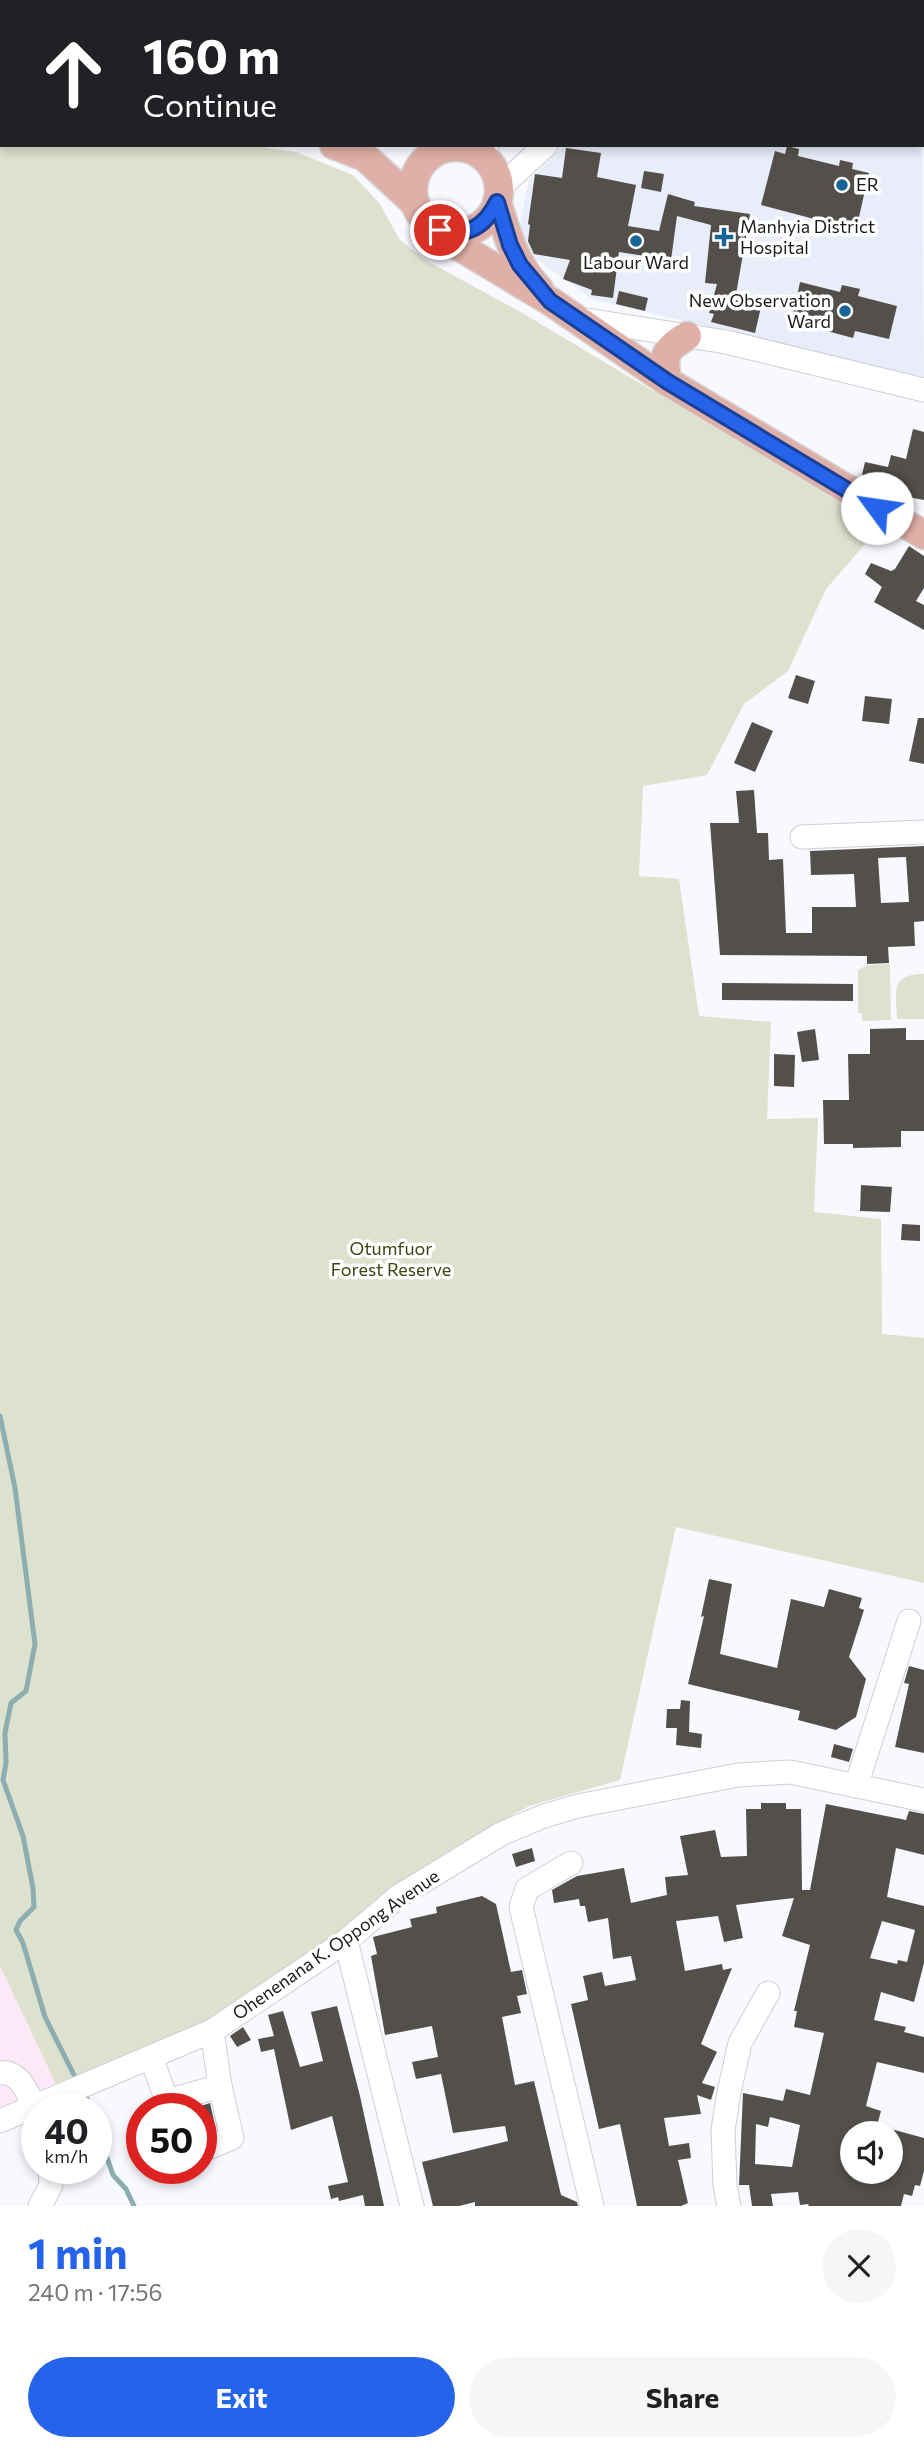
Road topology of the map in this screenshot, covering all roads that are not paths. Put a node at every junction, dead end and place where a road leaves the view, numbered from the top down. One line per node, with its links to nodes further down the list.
1 (340, 147): 4 (main road)
2 (544, 147): 5 (street)
3 (463, 149): 4 (main road); 5 (main road); 6 (main road)
4 (365, 156): 6 (main road)
5 (498, 195): 6 (main road); 7 (main road)
6 (421, 213): 7 (main road)
7 (550, 301): 8 (main road)
8 (576, 319): 9 (street); 10 (main road)
9 (687, 335): 10 (main road); 11 (street)
10 (668, 382): 12 (main road)
11 (924, 390)
12 (924, 535)
13 (924, 832): 14 (street)
14 (802, 836)
15 (909, 1621): 16 (street)
16 (856, 1786): 17 (street, Ohenenana K. Oppong Avenue); 19 (street, Ohenenana K. Oppong Avenue)
17 (924, 1800)
18 (571, 1863): 35 (street)
19 (346, 1941): 21 (street, Ohenenana K. Oppong Avenue); 34 (street)
20 (768, 1993): 36 (street)
21 (212, 2031): 22 (street, Ohenenana K. Oppong Avenue); 24 (street)
22 (151, 2057): 26 (street, Ohenenana K. Oppong Avenue); 27 (street)
23 (0, 2073): 25 (street)
24 (220, 2086): 28 (street); 31 (street)
25 (26, 2093)
26 (67, 2093)
27 (164, 2093)
28 (201, 2093)
29 (21, 2116): 30 (street, Ohenenana K. Oppong Avenue)
30 (0, 2121)
31 (217, 2144)
32 (51, 2184): 33 (street)
33 (40, 2206)
34 (412, 2206)
35 (592, 2206)
36 (729, 2206)

